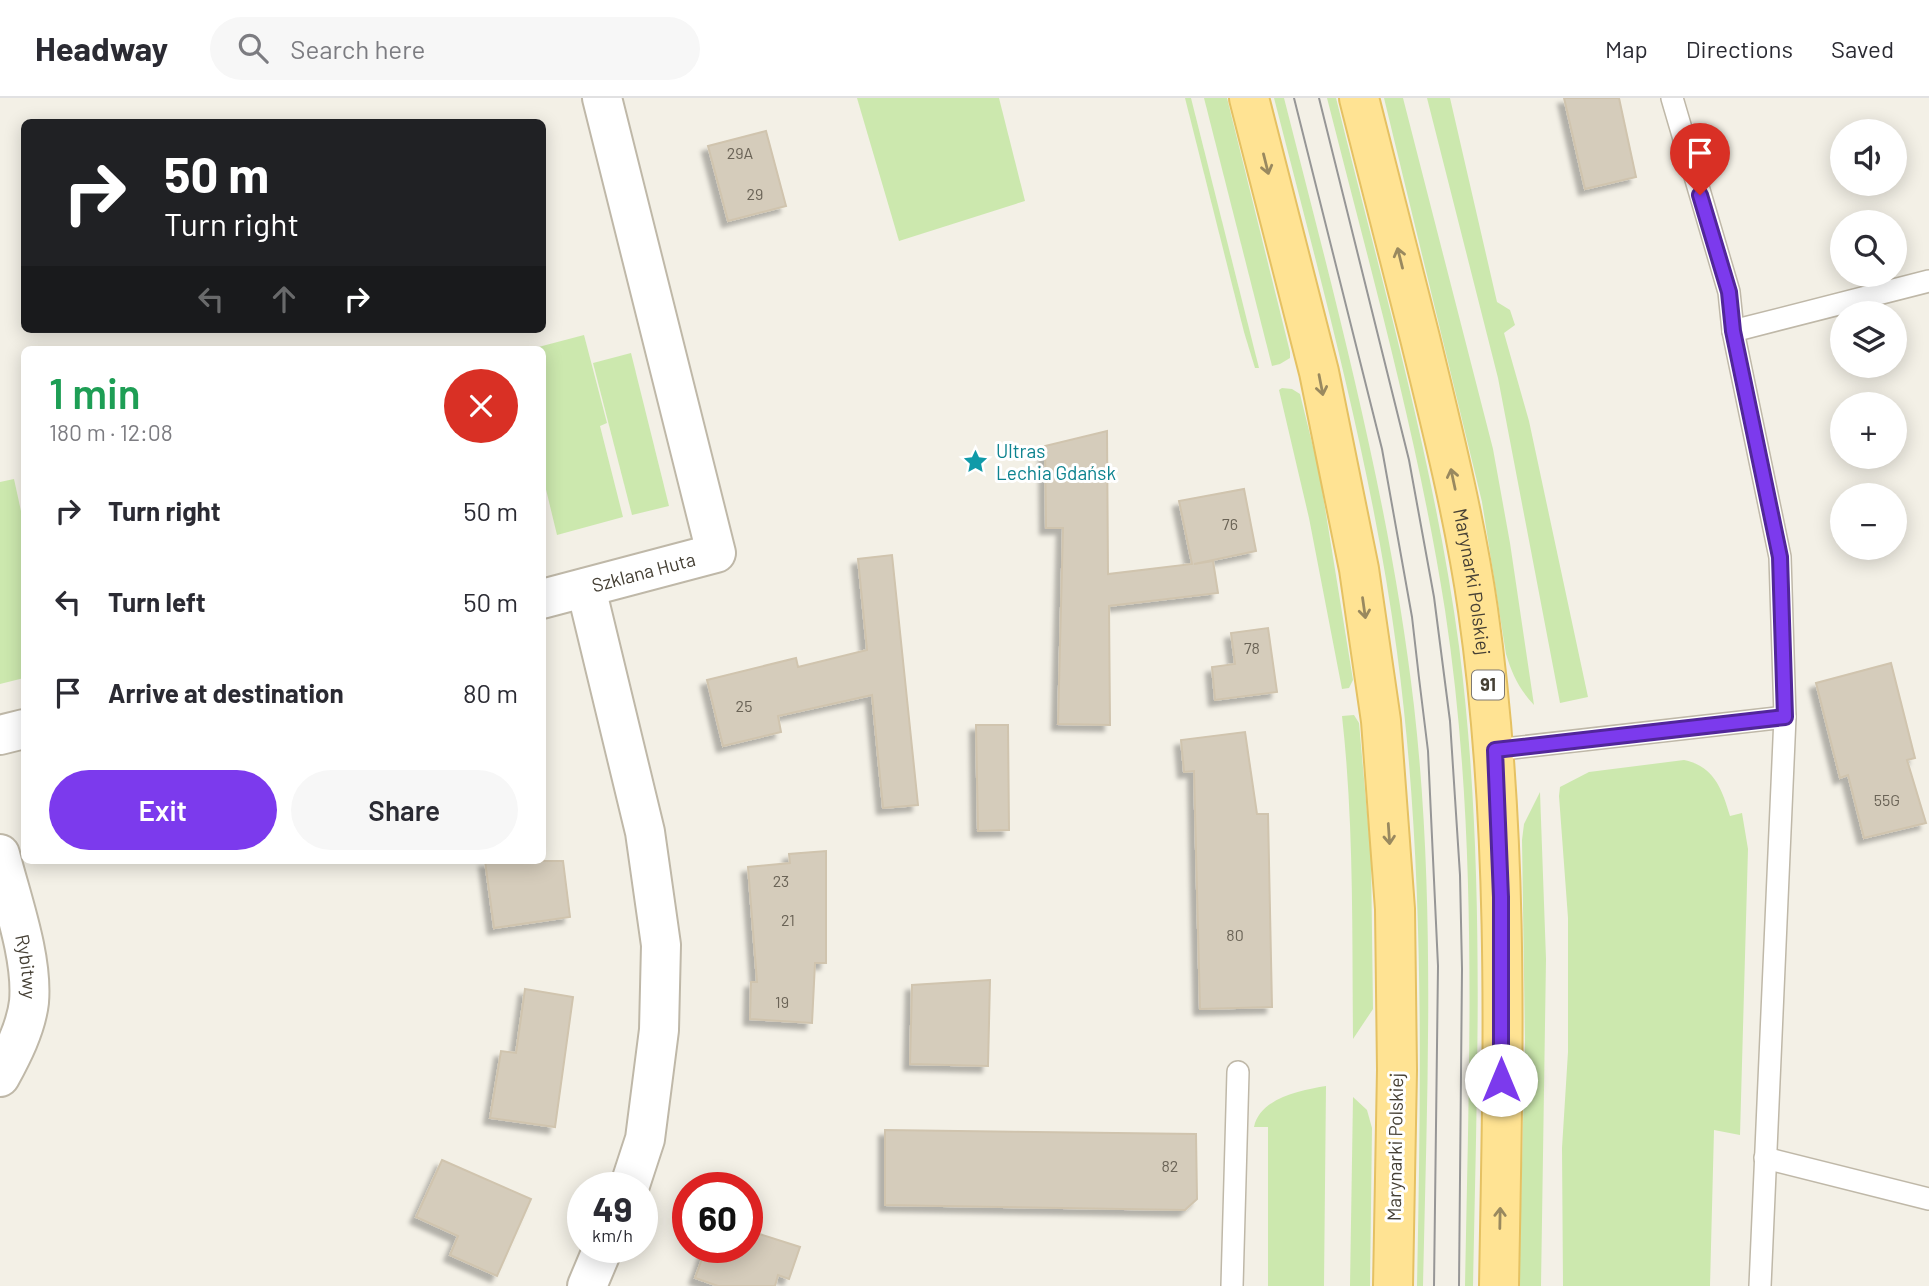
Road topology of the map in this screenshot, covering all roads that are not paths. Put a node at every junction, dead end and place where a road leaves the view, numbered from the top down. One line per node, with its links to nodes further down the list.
1 (602, 98): 7 (street, Szklana Huta)
2 (1249, 98): 22 (main road, Marynarki Polskiej, one-way to 22)
3 (1359, 98): 12 (main road, Marynarki Polskiej / 91, one-way to 3)
4 (1672, 98): 6 (lane)
5 (1929, 281): 6 (lane)
6 (1733, 331): 9 (lane)
7 (586, 588): 8 (street); 17 (street, Szklana Huta)
8 (546, 598)
9 (1785, 717): 12 (lane); 16 (lane)
10 (21, 730): 11 (street)
11 (0, 735)
12 (1495, 750): 23 (main road, Marynarki Polskiej / 91, one-way to 12)
13 (0, 854): 15 (street, Rybitwy)
14 (1238, 1072): 21 (lane)
15 (0, 1077)
16 (1765, 1158): 18 (lane); 24 (lane)
17 (634, 1172)
18 (1929, 1199)
19 (597, 1263): 20 (street)
20 (587, 1286)
21 (1232, 1286)
22 (1393, 1286)
23 (1499, 1286)
24 (1760, 1286)

